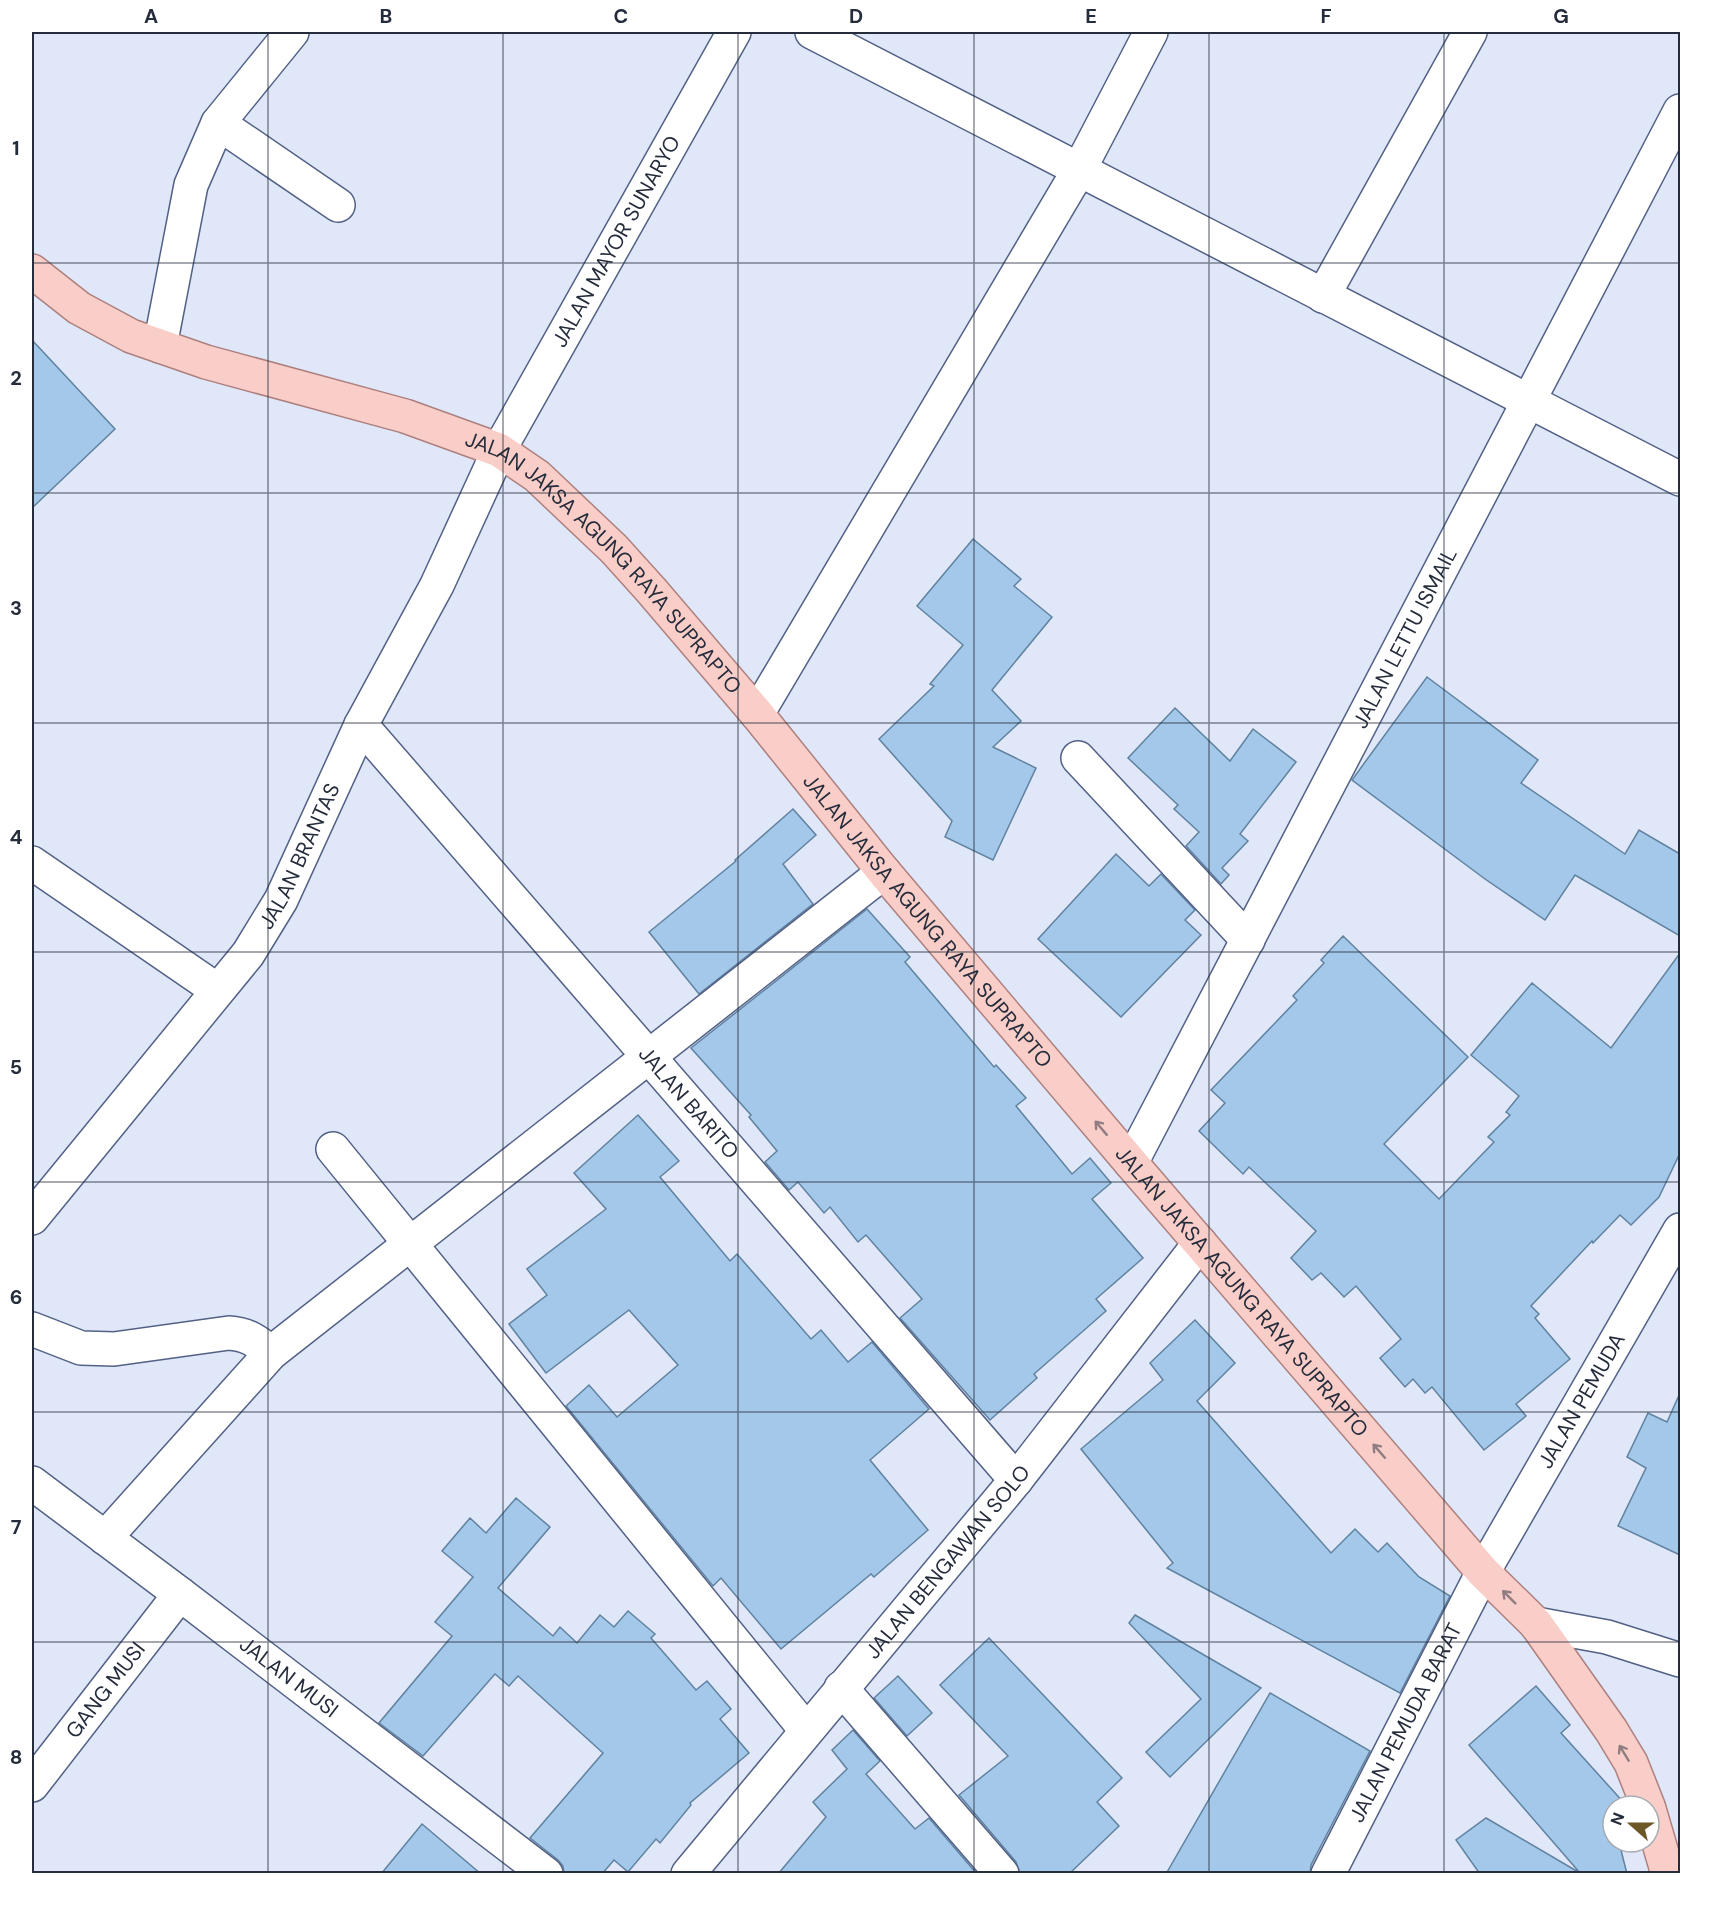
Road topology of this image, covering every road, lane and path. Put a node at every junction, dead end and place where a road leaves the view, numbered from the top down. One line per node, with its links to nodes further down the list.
1 (292, 32): 7 (street)
2 (734, 32): 14 (street, JALAN MAYOR SUNARYO)
3 (812, 32): 8 (street)
4 (1151, 32): 8 (street)
5 (1470, 32): 11 (street)
6 (1680, 111): 13 (street, JALAN LETTU ISMAIL)
7 (218, 123): 9 (street); 12 (street)
8 (1079, 170): 11 (street); 16 (street)
9 (338, 205)
10 (32, 271): 12 (main road, JALAN JAKSA AGUNG RAYA SUPRAPTO)
11 (1323, 296): 13 (street)
12 (160, 345): 14 (main road, JALAN JAKSA AGUNG RAYA SUPRAPTO)
13 (1530, 403): 15 (street); 21 (street, JALAN LETTU ISMAIL)
14 (499, 450): 16 (main road, JALAN JAKSA AGUNG RAYA SUPRAPTO); 17 (street, JALAN BRANTAS)
15 (1680, 479)
16 (757, 714): 20 (main road, JALAN JAKSA AGUNG RAYA SUPRAPTO)
17 (361, 725): 22 (street, JALAN BRANTAS); 23 (street, JALAN BARITO)
18 (1078, 758): 21 (street)
19 (32, 863): 22 (street)
20 (884, 872): 23 (street); 25 (main road, JALAN JAKSA AGUNG RAYA SUPRAPTO, one-way to 20)
21 (1248, 940): 25 (street, JALAN LETTU ISMAIL)
22 (218, 990): 26 (street, JALAN BRANTAS)
23 (649, 1058): 29 (street); 32 (street, JALAN BARITO)
24 (333, 1149): 29 (street)
25 (1131, 1163): 28 (main road, JALAN JAKSA AGUNG RAYA SUPRAPTO)
26 (32, 1218)
27 (1680, 1230): 35 (street, JALAN PEMUDA)
28 (1200, 1243): 32 (street, JALAN BENGAWAN SOLO); 35 (main road, JALAN JAKSA AGUNG RAYA SUPRAPTO, one-way to 28)
29 (411, 1244): 31 (street); 40 (street)
30 (43, 1334): 31 (street)
31 (271, 1353): 34 (street)
32 (1016, 1480): 39 (street, JALAN BENGAWAN SOLO)
33 (32, 1483): 34 (street, JALAN MUSI)
34 (105, 1538): 36 (street, JALAN MUSI)
35 (1483, 1572): 37 (main road, JALAN JAKSA AGUNG RAYA SUPRAPTO, one-way to 35); 47 (street, JALAN PEMUDA BARAT)
36 (180, 1594): 41 (street, GANG MUSI); 44 (street, JALAN MUSI)
37 (1536, 1624): 38 (street); 42 (main road, JALAN JAKSA AGUNG RAYA SUPRAPTO, one-way to 37)
38 (1680, 1660)
39 (841, 1688): 40 (street, JALAN BENGAWAN SOLO); 46 (street)
40 (806, 1730): 45 (street, JALAN BENGAWAN SOLO)
41 (32, 1785)
42 (1643, 1794)
43 (1661, 1851): 48 (main road, JALAN JAKSA AGUNG RAYA SUPRAPTO)
44 (546, 1874)
45 (688, 1874)
46 (1002, 1874)
47 (1328, 1874)
48 (1668, 1874)

